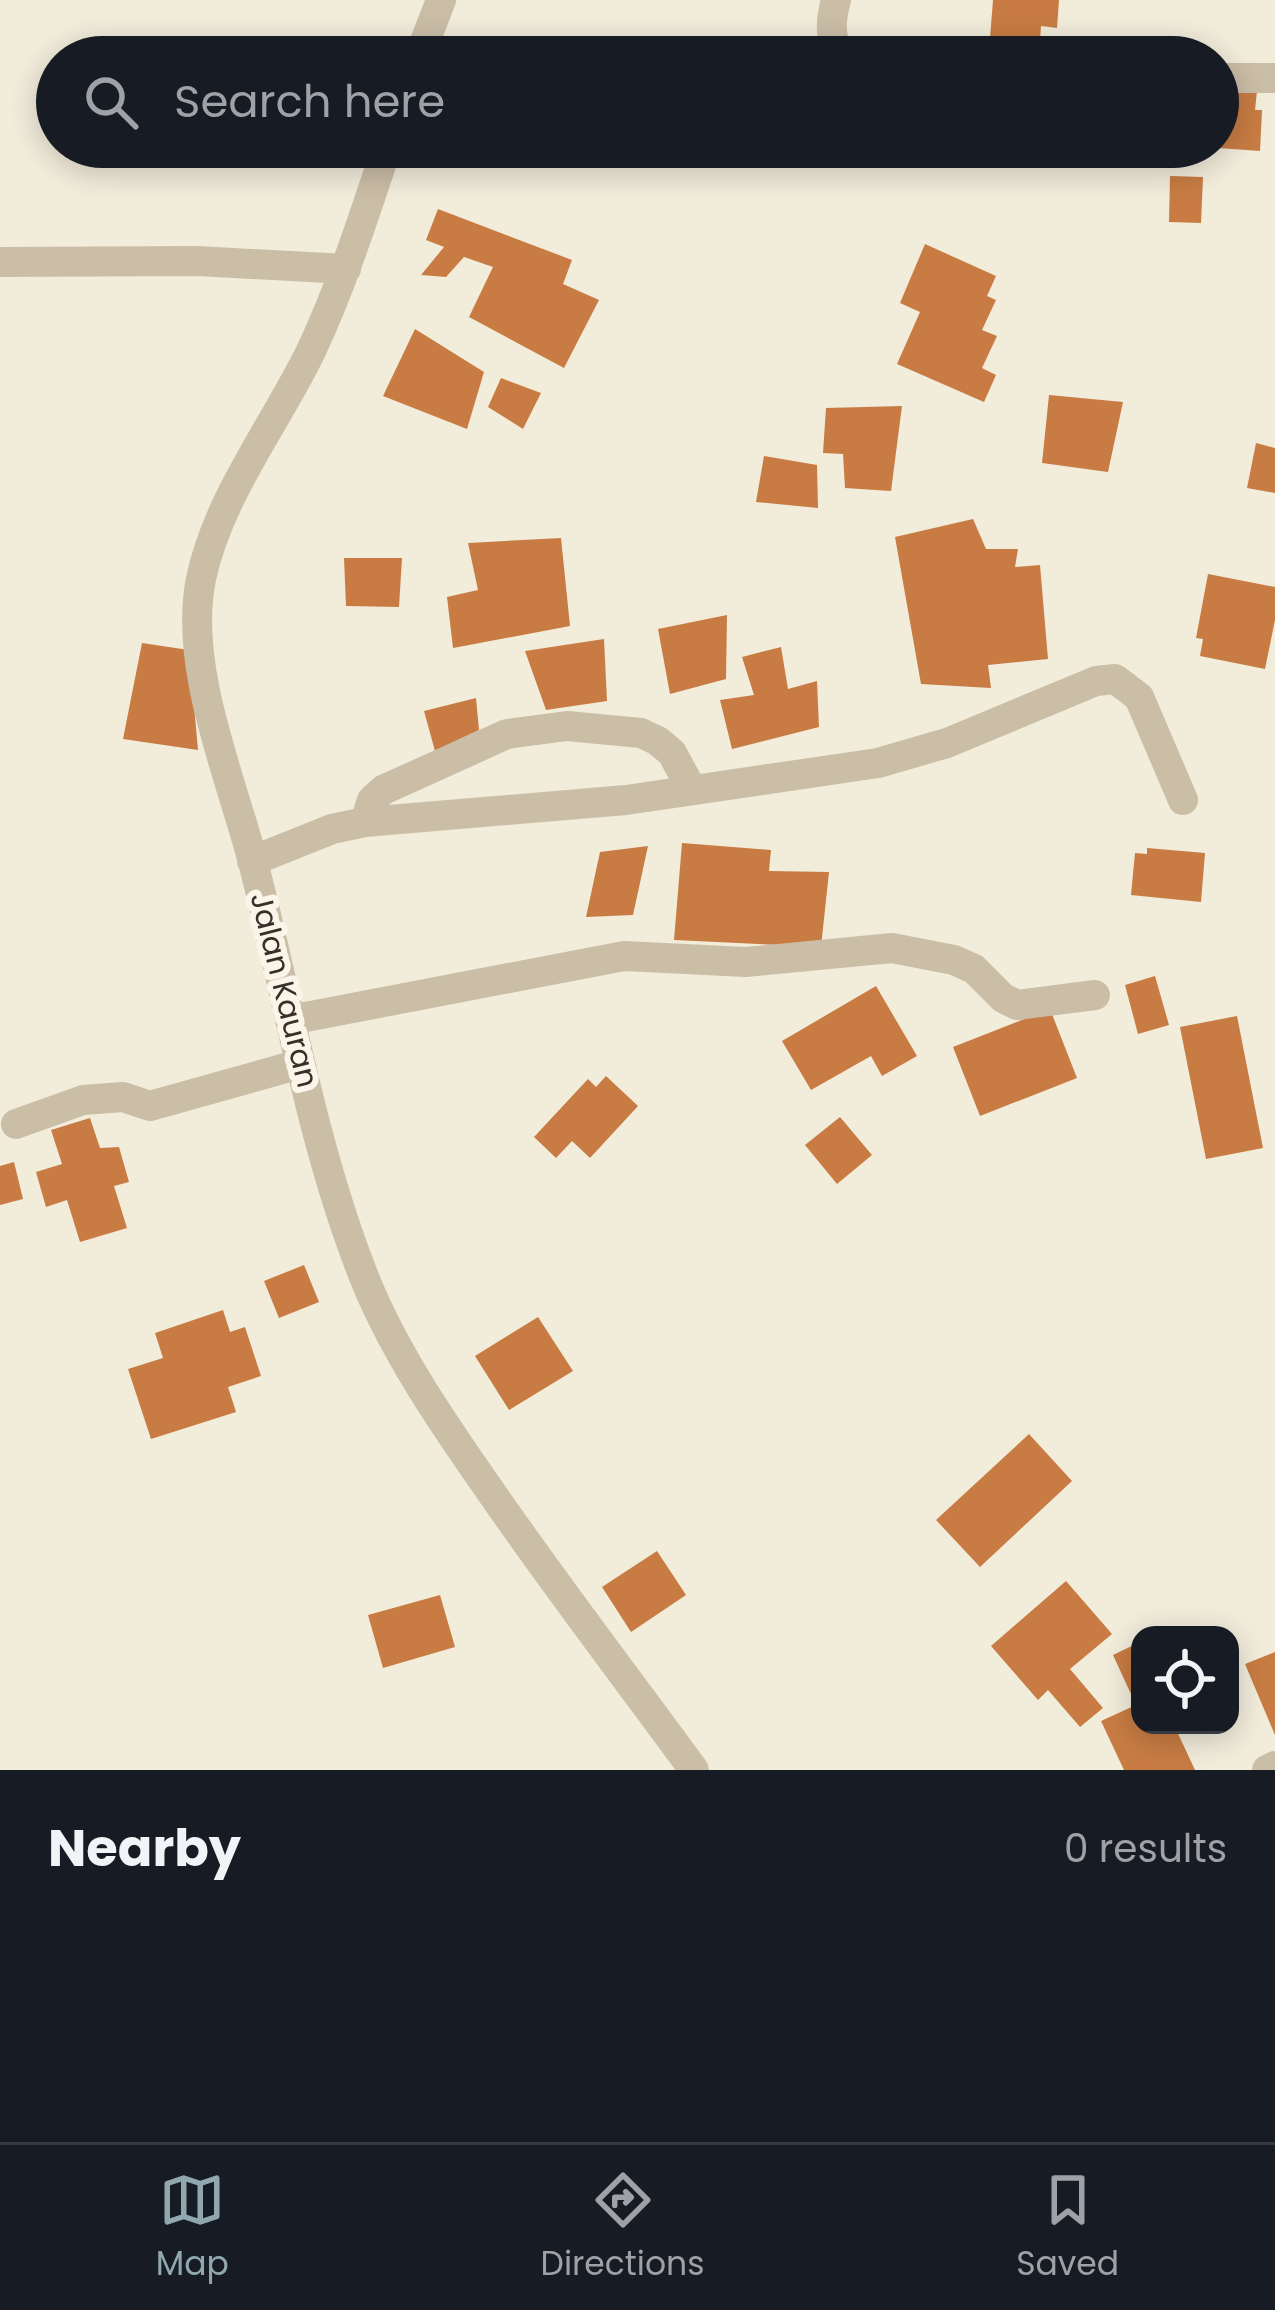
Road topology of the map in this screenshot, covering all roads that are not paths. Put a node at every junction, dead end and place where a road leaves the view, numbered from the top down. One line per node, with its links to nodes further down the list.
1 (441, 0): 3 (street)
2 (836, 0): 4 (street)
3 (427, 36)
4 (832, 36)
5 (1239, 78): 6 (street)
6 (1275, 78)
7 (380, 168): 9 (street, Jalan Kauran)
8 (0, 262): 9 (street)
9 (346, 268): 13 (street, Jalan Kauran)
10 (692, 790): 11 (street); 12 (street); 12 (street)
11 (1183, 800)
12 (365, 822): 13 (street)
13 (252, 861): 15 (street, Jalan Kauran)
14 (1095, 995): 15 (street)
15 (290, 1020): 16 (street, Jalan Kauran)
16 (300, 1064): 17 (street); 18 (street, Jalan Kauran)
17 (16, 1124)
18 (694, 1770)

